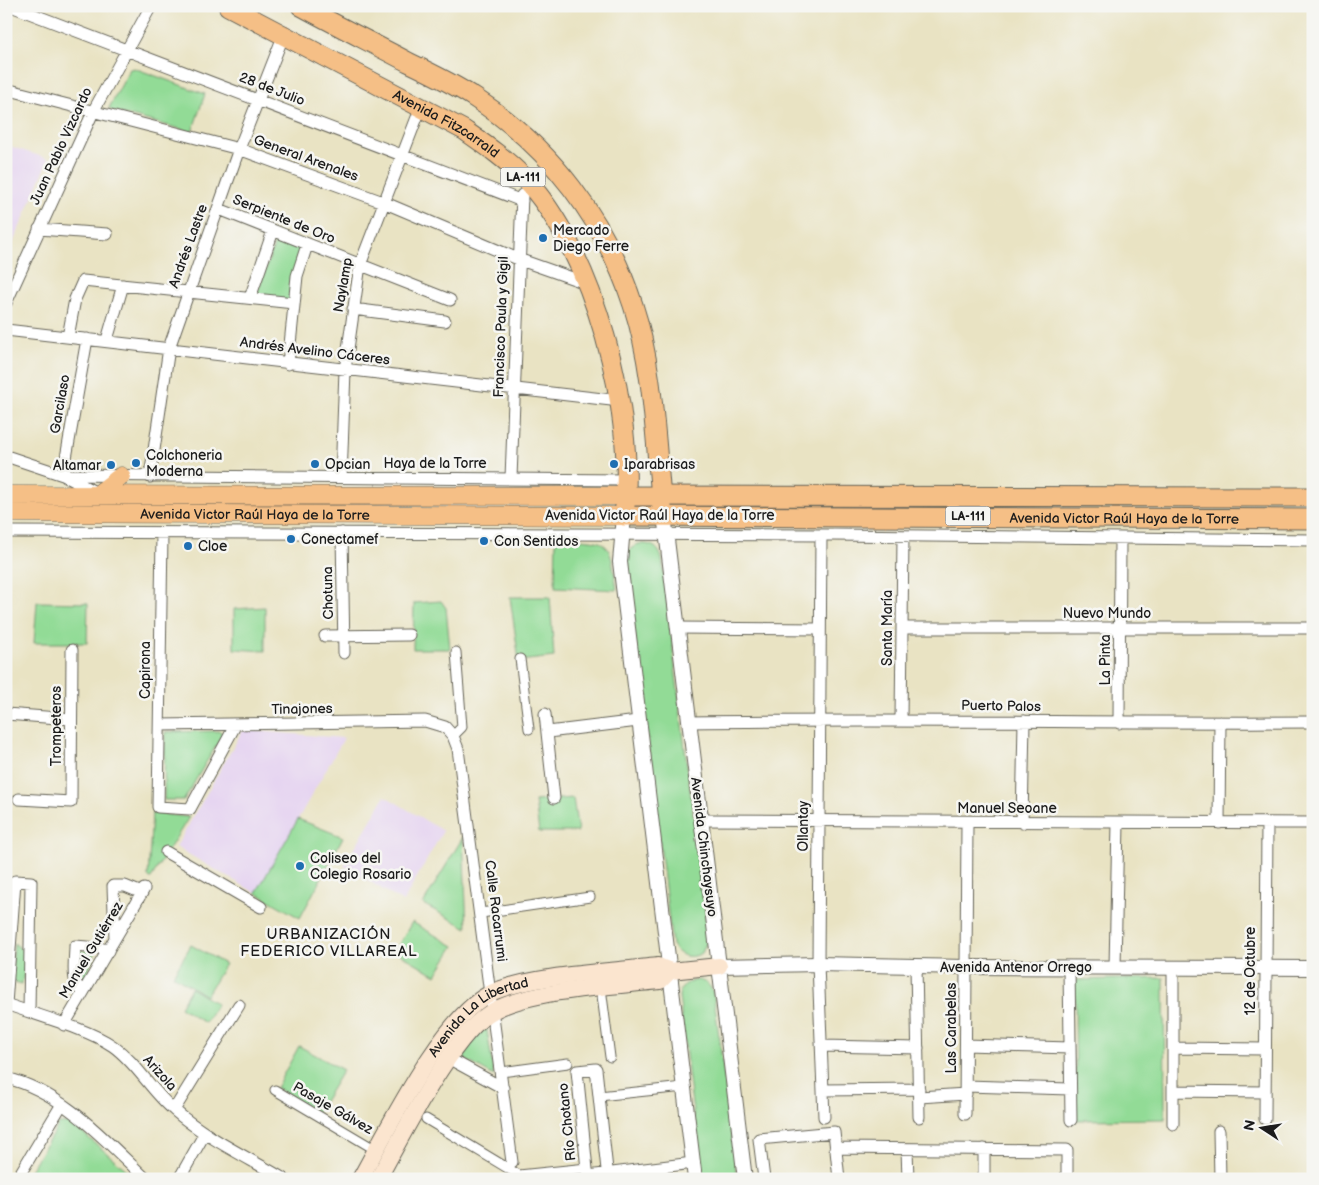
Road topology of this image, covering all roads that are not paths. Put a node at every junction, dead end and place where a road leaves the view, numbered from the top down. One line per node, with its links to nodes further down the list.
1 (11, 6): 6 (street, 28 de Julio)
2 (151, 6): 6 (street, Juan Pablo Vizcardo)
3 (228, 6): 5 (highway, Avenida Fitzcarrald / LA-111)
4 (300, 6): 50 (highway, LA-111)
5 (284, 34): 8 (street, Andrés Lastre); 9 (highway, Avenida Fitzcarrald / LA-111)
6 (126, 49): 8 (street, 28 de Julio); 10 (street, Juan Pablo Vizcardo)
7 (6, 89): 10 (street, General Arenales)
8 (257, 100): 11 (street, Andrés Lastre); 12 (street, 28 de Julio)
9 (421, 107): 12 (street, Naylamp); 13 (highway, Avenida Fitzcarrald / LA-111)
10 (94, 110): 11 (street, General Arenales); 17 (street, Juan Pablo Vizcardo)
11 (239, 150): 15 (street, General Arenales); 16 (street, Andrés Lastre)
12 (402, 154): 14 (street, 28 de Julio); 15 (street, Naylamp)
13 (523, 177): 14 (street, Francisco Paula y Gigil); 23 (highway, Avenida Fitzcarrald / LA-111)
14 (522, 201): 21 (street, Francisco Paula y Gigil)
15 (383, 202): 21 (street, General Arenales); 22 (street, Naylamp)
16 (219, 209): 18 (street, Serpiente de Oro); 25 (street, Andrés Lastre)
17 (39, 228): 19 (street); 28 (street, Juan Pablo Vizcardo)
18 (273, 231): 20 (street, Serpiente de Oro); 26 (street)
19 (107, 234)
20 (307, 245): 22 (street, Serpiente de Oro); 29 (street)
21 (518, 259): 23 (street, General Arenales); 39 (street, Francisco Paula y Gigil)
22 (360, 265): 27 (street, Serpiente de Oro); 30 (street, Naylamp)
23 (586, 283): 40 (highway, Avenida Fitzcarrald / LA-111)
24 (123, 285): 25 (street); 33 (street); 35 (street)
25 (187, 293): 26 (street); 36 (street, Andrés Lastre)
26 (250, 298): 29 (street)
27 (450, 300)
28 (6, 303)
29 (294, 303): 37 (street)
30 (353, 309): 31 (street); 38 (street, Naylamp)
31 (445, 321)
32 (6, 330): 33 (street, Andrés Avelino Cáceres)
33 (68, 337): 34 (street, Andrés Avelino Cáceres)
34 (87, 339): 35 (street, Andrés Avelino Cáceres); 42 (street, Garcilaso)
35 (106, 340): 36 (street, Andrés Avelino Cáceres)
36 (169, 348): 37 (street, Andrés Avelino Cáceres); 44 (street, Andrés Lastre)
37 (288, 364): 38 (street, Andrés Avelino Cáceres)
38 (345, 370): 39 (street, Andrés Avelino Cáceres); 45 (street, Naylamp)
39 (514, 390): 40 (street, Andrés Avelino Cáceres); 46 (street, Francisco Paula y Gigil)
40 (620, 401): 47 (highway, Avenida Fitzcarrald / LA-111)
41 (6, 456): 42 (street)
42 (62, 474): 43 (street, Haya de la Torre); 48 (street)
43 (121, 476): 44 (street, Haya de la Torre); 48 (main road)
44 (150, 477): 45 (street, Haya de la Torre)
45 (341, 478): 46 (street, Haya de la Torre)
46 (511, 478): 47 (street, Haya de la Torre)
47 (627, 488): 48 (main road, Avenida Victor Raúl Haya de la Torre); 50 (highway, Avenida Victor Raúl Haya de la Torre / LA-111); 54 (highway, Avenida Fitzcarrald / LA-111)
48 (98, 494): 49 (main road, Avenida Victor Raúl Haya de la Torre)
49 (6, 495)
50 (661, 496): 51 (highway, Avenida Victor Raúl Haya de la Torre / LA-111); 53 (highway, LA-111)
51 (1313, 497)
52 (6, 513): 54 (main road, Avenida Victor Raúl Haya de la Torre)
53 (664, 515): 54 (highway, Avenida Victor Raúl Haya de la Torre / LA-111); 55 (highway, Avenida Victor Raúl Haya de la Torre / LA-111); 61 (street, Avenida Chinchaysuyo)
54 (624, 516): 59 (street)
55 (1313, 519)
56 (6, 532): 58 (street)
57 (342, 533): 58 (street); 59 (street); 72 (street, Chotuna)
58 (162, 534): 89 (street, Capirona)
59 (621, 535): 61 (street); 82 (street)
60 (820, 535): 61 (street); 62 (street); 69 (street, Ollantay)
61 (666, 536): 65 (street, Avenida Chinchaysuyo)
62 (903, 536): 63 (street); 66 (street, Santa María)
63 (1120, 538): 64 (street); 67 (street, La Pinta)
64 (1313, 540)
65 (677, 628): 69 (street); 84 (street, Avenida Chinchaysuyo)
66 (902, 628): 67 (street, Nuevo Mundo); 81 (street, Santa María)
67 (1120, 628): 68 (street, Nuevo Mundo); 87 (street, La Pinta)
68 (1313, 628)
69 (819, 629): 80 (street, Ollantay)
70 (409, 635): 72 (street)
71 (325, 636): 72 (street)
72 (343, 636): 75 (street, Chotuna)
73 (72, 650): 79 (street, Trompeteros)
74 (456, 652): 93 (street)
75 (344, 653)
76 (520, 660): 91 (street)
77 (6, 714): 79 (street)
78 (546, 714): 92 (street)
79 (71, 719): 95 (street, Trompeteros)
80 (818, 720): 81 (street, Puerto Palos); 84 (street, Puerto Palos); 97 (street, Ollantay)
81 (901, 720): 83 (street, Puerto Palos)
82 (638, 721): 92 (street); 121 (street)
83 (1024, 721): 87 (street, Puerto Palos); 99 (street)
84 (689, 722): 96 (street, Avenida Chinchaysuyo)
85 (1220, 722): 86 (street, Puerto Palos); 87 (street, Puerto Palos); 101 (street)
86 (1313, 722)
87 (1119, 723)
88 (236, 724): 89 (street, Tinajones); 89 (street, Capirona); 90 (street, Tinajones)
89 (160, 725)
90 (445, 727): 93 (street, Calle Racarrumi)
91 (529, 730)
92 (548, 732): 94 (street)
93 (453, 736): 107 (street, Calle Racarrumi)
94 (554, 798)
95 (19, 800)
96 (701, 820): 97 (street, Manuel Seoane); 113 (street, Avenida Chinchaysuyo)
97 (818, 821): 98 (street, Manuel Seoane); 112 (street, Ollantay)
98 (966, 823): 99 (street, Manuel Seoane); 115 (street, Las Carabelas)
99 (1022, 823): 100 (street, Manuel Seoane)
100 (1118, 823): 101 (street, Manuel Seoane); 117 (street)
101 (1219, 823): 102 (street, Manuel Seoane)
102 (1267, 823): 103 (street, Manuel Seoane); 119 (street, 12 de Octubre)
103 (1313, 823)
104 (166, 852): 106 (street)
105 (590, 898): 107 (street)
106 (261, 907)
107 (481, 913): 125 (street, Calle Racarrumi)
108 (12, 936): 110 (street); 110 (street); 126 (street)
109 (116, 938): 109 (street, Manuel Gutiérrez); 111 (street, Manuel Gutiérrez)
110 (30, 944): 129 (street)
111 (108, 951): 124 (street, Manuel Gutiérrez); 124 (street)
112 (818, 964): 113 (street, Avenida Antenor Orrego); 114 (street, Avenida Antenor Orrego); 132 (street, Ollantay)
113 (714, 966): 121 (main road, Avenida La Libertad); 180 (street, Avenida Chinchaysuyo)
114 (916, 966): 115 (street, Avenida Antenor Orrego); 133 (street)
115 (966, 967): 116 (street, Avenida Antenor Orrego); 131 (street, Las Carabelas)
116 (1069, 967): 117 (street, Avenida Antenor Orrego); 134 (street)
117 (1115, 967): 118 (street, Avenida Antenor Orrego)
118 (1173, 967): 119 (street, Avenida Antenor Orrego); 135 (street)
119 (1265, 967): 120 (street, Avenida Antenor Orrego); 136 (street, 12 de Octubre)
120 (1313, 968)
121 (675, 971): 122 (main road, Avenida La Libertad); 123 (main road, Avenida La Libertad); 143 (street)
122 (560, 986): 123 (main road, Avenida La Libertad); 125 (main road, Avenida La Libertad); 128 (main road, Avenida La Libertad)
123 (601, 988): 137 (street)
124 (84, 992): 130 (street, Manuel Gutiérrez)
125 (491, 993): 128 (street, Calle Racarrumi); 142 (main road, Avenida La Libertad)
126 (6, 1004): 129 (street, Arizola)
127 (239, 1005): 154 (street)
128 (493, 1011): 138 (main road, Avenida La Libertad); 140 (street, Calle Racarrumi)
129 (29, 1012): 130 (street, Arizola)
130 (64, 1025): 154 (street, Arizola)
131 (966, 1044): 134 (street); 148 (street, Las Carabelas)
132 (822, 1046): 133 (street); 147 (street, Ollantay)
133 (918, 1048): 151 (street)
134 (1070, 1048): 145 (street)
135 (1173, 1048): 136 (street); 149 (street)
136 (1265, 1049): 150 (street, 12 de Octubre)
137 (610, 1057)
138 (448, 1058): 142 (main road, Avenida La Libertad); 144 (street)
139 (568, 1063): 140 (street)
140 (501, 1072): 144 (street, Calle Racarrumi)
141 (6, 1078): 153 (street)
142 (425, 1081): 167 (main road, Avenida La Libertad); 178 (main road, Avenida La Libertad)
143 (684, 1087): 152 (street); 169 (street)
144 (503, 1088): 168 (street, Calle Racarrumi)
145 (1070, 1089): 148 (street); 160 (street)
146 (275, 1090): 167 (street, Pasaje Gálvez)
147 (823, 1090): 151 (street); 156 (street, Ollantay)
148 (966, 1090): 151 (street); 155 (street, Las Carabelas)
149 (1174, 1091): 150 (street); 161 (street)
150 (1265, 1092): 159 (street, 12 de Octubre)
151 (919, 1093): 157 (street)
152 (599, 1096): 170 (street, Río Chotano); 172 (street, Río Chotano)
153 (62, 1104): 173 (street); 174 (street)
154 (174, 1110): 163 (street, Arizola)
155 (965, 1114)
156 (824, 1117)
157 (919, 1117)
158 (426, 1119): 170 (street)
159 (1265, 1119)
160 (1071, 1120)
161 (1173, 1124)
162 (1219, 1131): 186 (street)
163 (205, 1133): 171 (street, Arizola); 175 (street)
164 (835, 1148): 165 (street); 181 (street); 182 (street)
165 (908, 1149): 166 (street); 183 (street)
166 (984, 1149): 184 (street); 185 (street)
167 (376, 1150): 177 (main road, Avenida La Libertad)
168 (512, 1162)
169 (693, 1162): 172 (street); 179 (street)
170 (588, 1174): 172 (street)
171 (270, 1175): 176 (street, Arizola)
172 (608, 1176)
173 (19, 1178)
174 (146, 1179)
175 (179, 1179)
176 (284, 1179)
177 (360, 1179)
178 (378, 1179)
179 (695, 1179)
180 (745, 1179)
181 (764, 1179)
182 (839, 1179)
183 (908, 1179)
184 (984, 1179)
185 (1067, 1179)
186 (1220, 1179)

